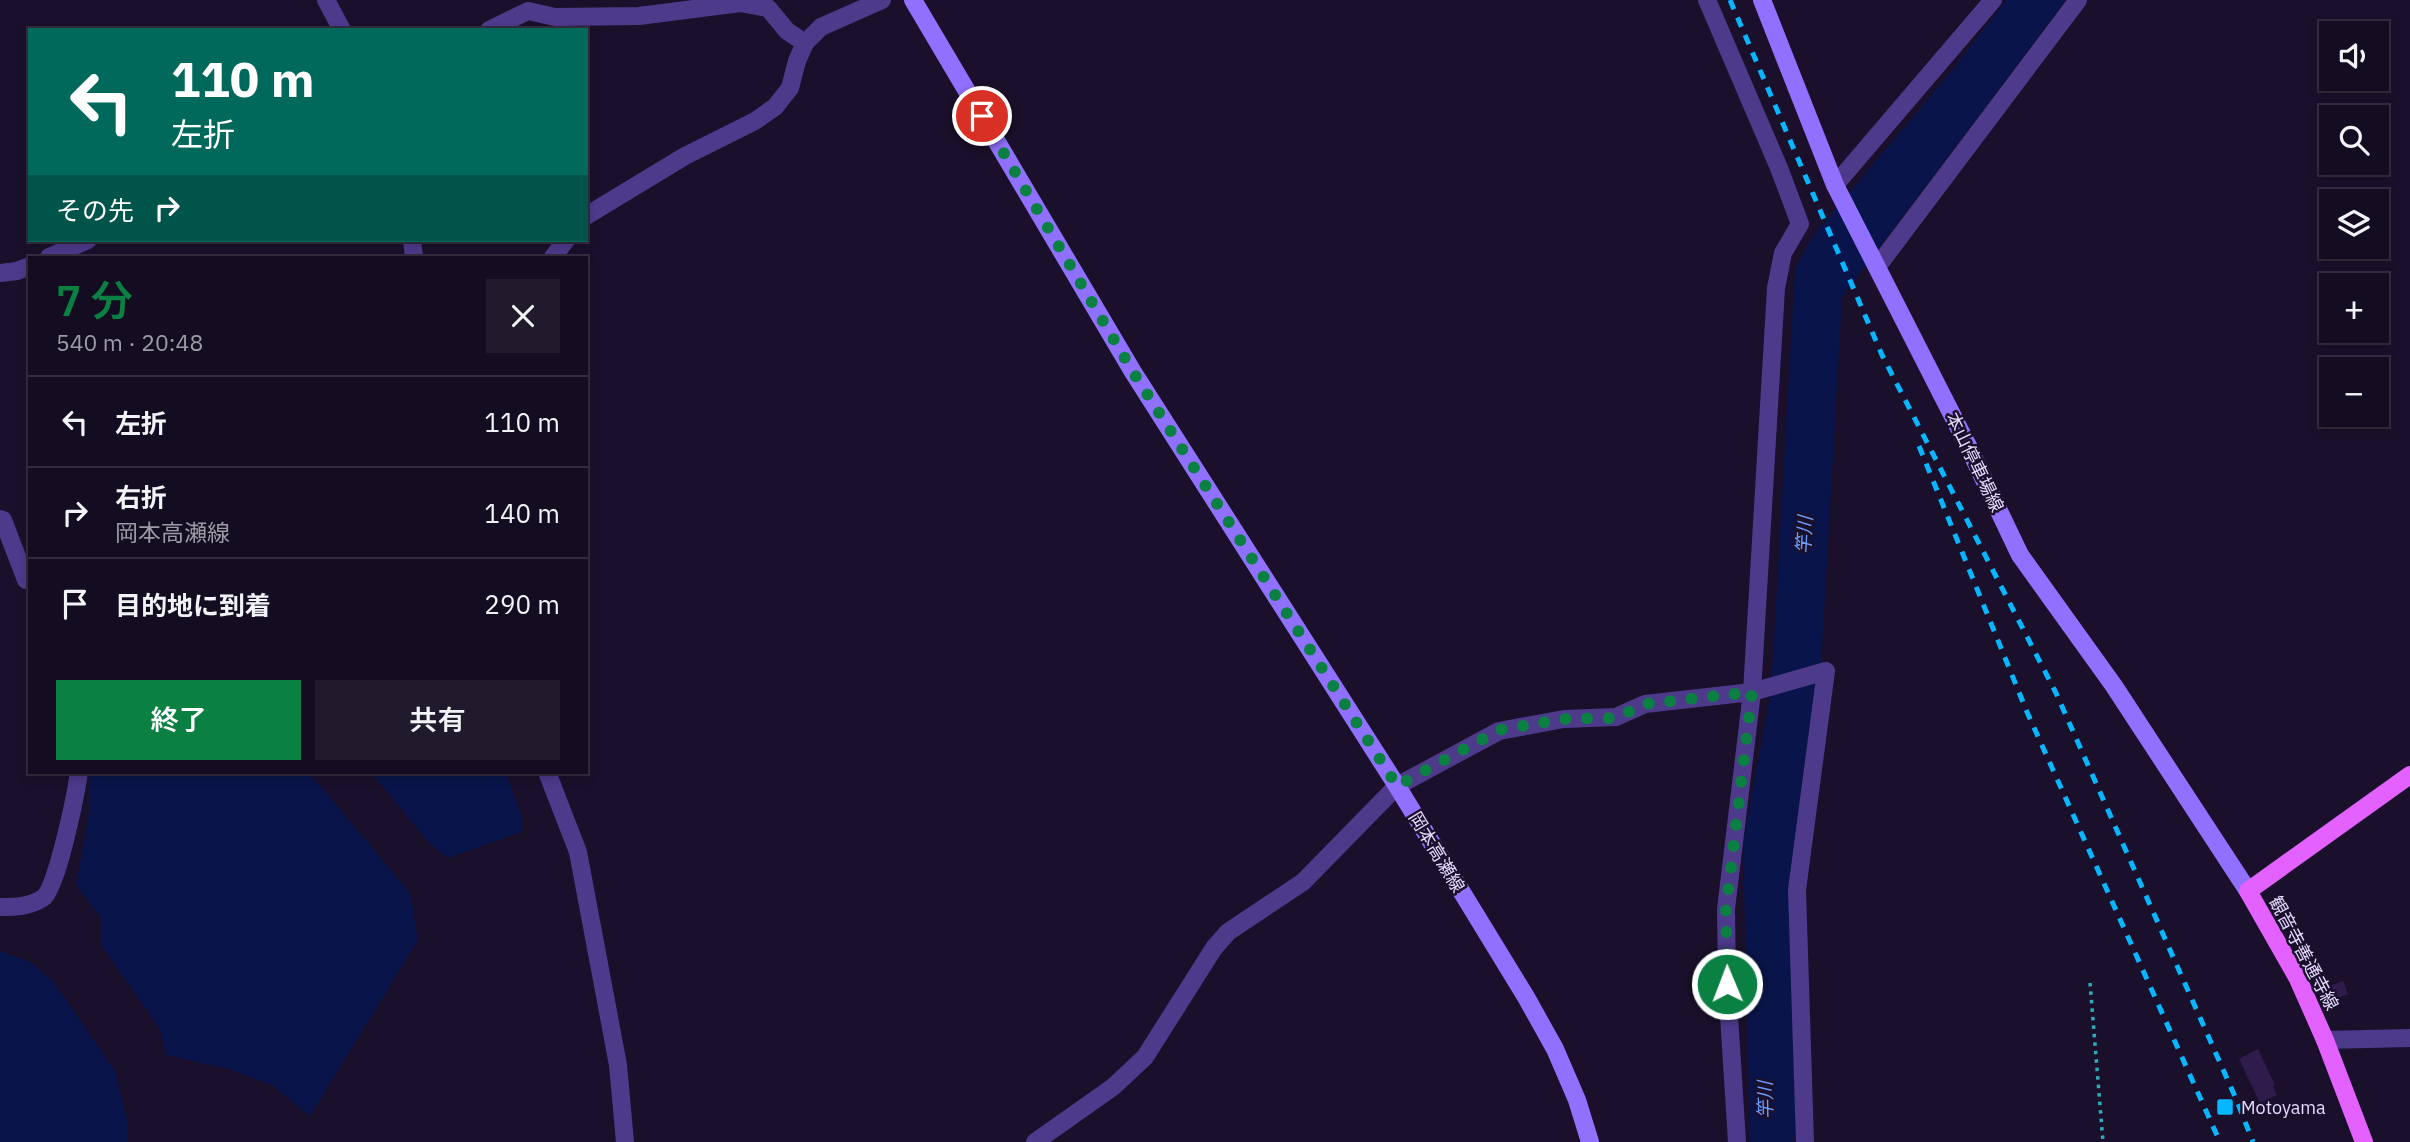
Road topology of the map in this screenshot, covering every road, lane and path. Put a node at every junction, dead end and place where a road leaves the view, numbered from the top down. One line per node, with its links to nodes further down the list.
1 (326, 0): 8 (street)
2 (882, 0): 10 (street)
3 (913, 0): 26 (main road, 岡本高瀬線)
4 (1707, 0): 22 (street)
5 (1762, 0): 11 (main road, 本山停車場線)
6 (1993, 0): 11 (street)
7 (2078, 0): 18 (street)
8 (341, 28)
9 (493, 28): 10 (street)
10 (806, 43): 12 (street)
11 (1835, 185): 18 (main road, 本山停車場線)
12 (588, 215)
13 (83, 242): 15 (street)
14 (564, 242): 16 (street)
15 (50, 256)
16 (554, 256)
17 (28, 267): 19 (street)
18 (1877, 267): 27 (main road, 本山停車場線)
19 (0, 273)
20 (0, 519): 21 (street)
21 (28, 580)
22 (1758, 690): 26 (street); 35 (street); 36 (street)
23 (79, 774): 28 (street)
24 (548, 774): 32 (street)
25 (2410, 775): 27 (main road, 観音寺善通寺線)
26 (1397, 786): 33 (street); 34 (main road, 岡本高瀬線)
27 (2248, 891): 31 (main road, 観音寺善通寺線)
28 (0, 907)
29 (2091, 984): 37 (path)
30 (2410, 1038): 31 (street)
31 (2325, 1040): 38 (main road, 観音寺善通寺線)
32 (625, 1142)
33 (1035, 1142)
34 (1590, 1142)
35 (1737, 1142)
36 (1805, 1142)
37 (2104, 1142)
38 (2364, 1142)

